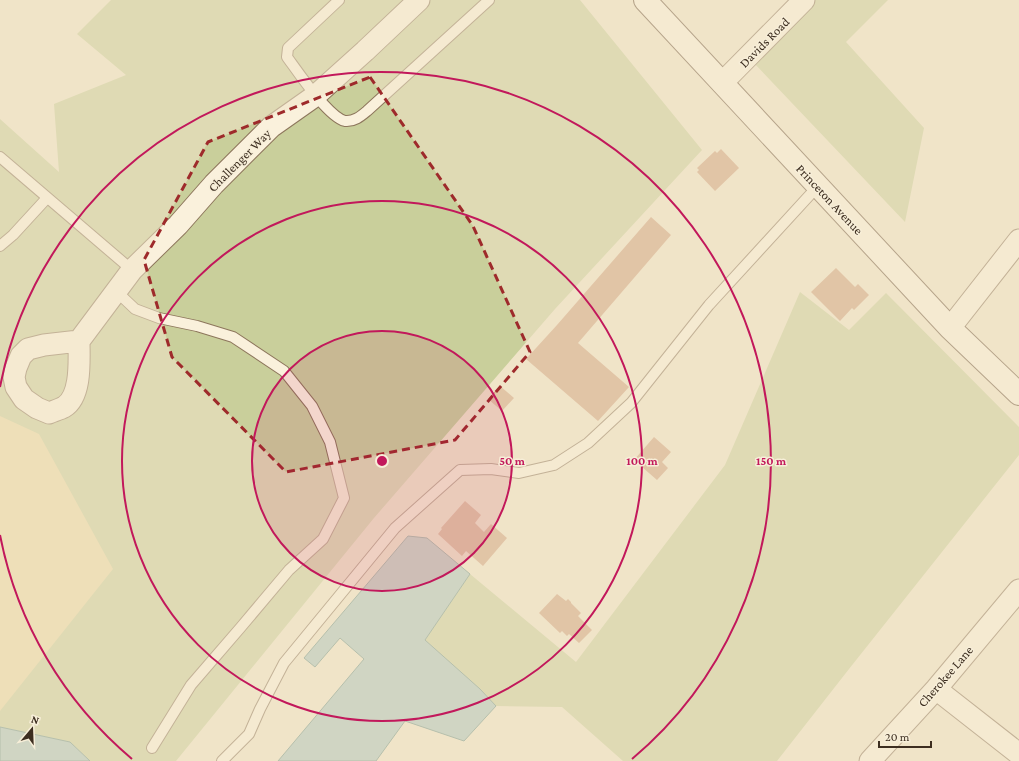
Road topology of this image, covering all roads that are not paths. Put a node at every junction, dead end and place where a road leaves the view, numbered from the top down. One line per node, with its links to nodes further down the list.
1 (339, 0): 7 (lane)
2 (419, 0): 7 (street, Challenger Way)
3 (489, 0): 7 (lane)
4 (645, 0): 6 (main road, Princeton Avenue)
5 (804, 0): 6 (street, Davids Road)
6 (722, 83): 9 (main road, Princeton Avenue)
7 (315, 96): 13 (street, Challenger Way)
8 (0, 157): 10 (lane)
9 (818, 186): 15 (main road, Princeton Avenue); 22 (lane)
10 (47, 198): 12 (lane); 13 (lane)
11 (1019, 240): 15 (street)
12 (0, 246)
13 (132, 270): 14 (street, Challenger Way)
14 (116, 291): 16 (street, Challenger Way); 20 (lane)
15 (950, 328): 17 (main road, Princeton Avenue)
16 (79, 341)
17 (1019, 394)
18 (1019, 590): 19 (street, Cherokee Lane)
19 (936, 689): 21 (street); 23 (street, Cherokee Lane)
20 (152, 748)
21 (1019, 754)
22 (222, 761)
23 (870, 761)

